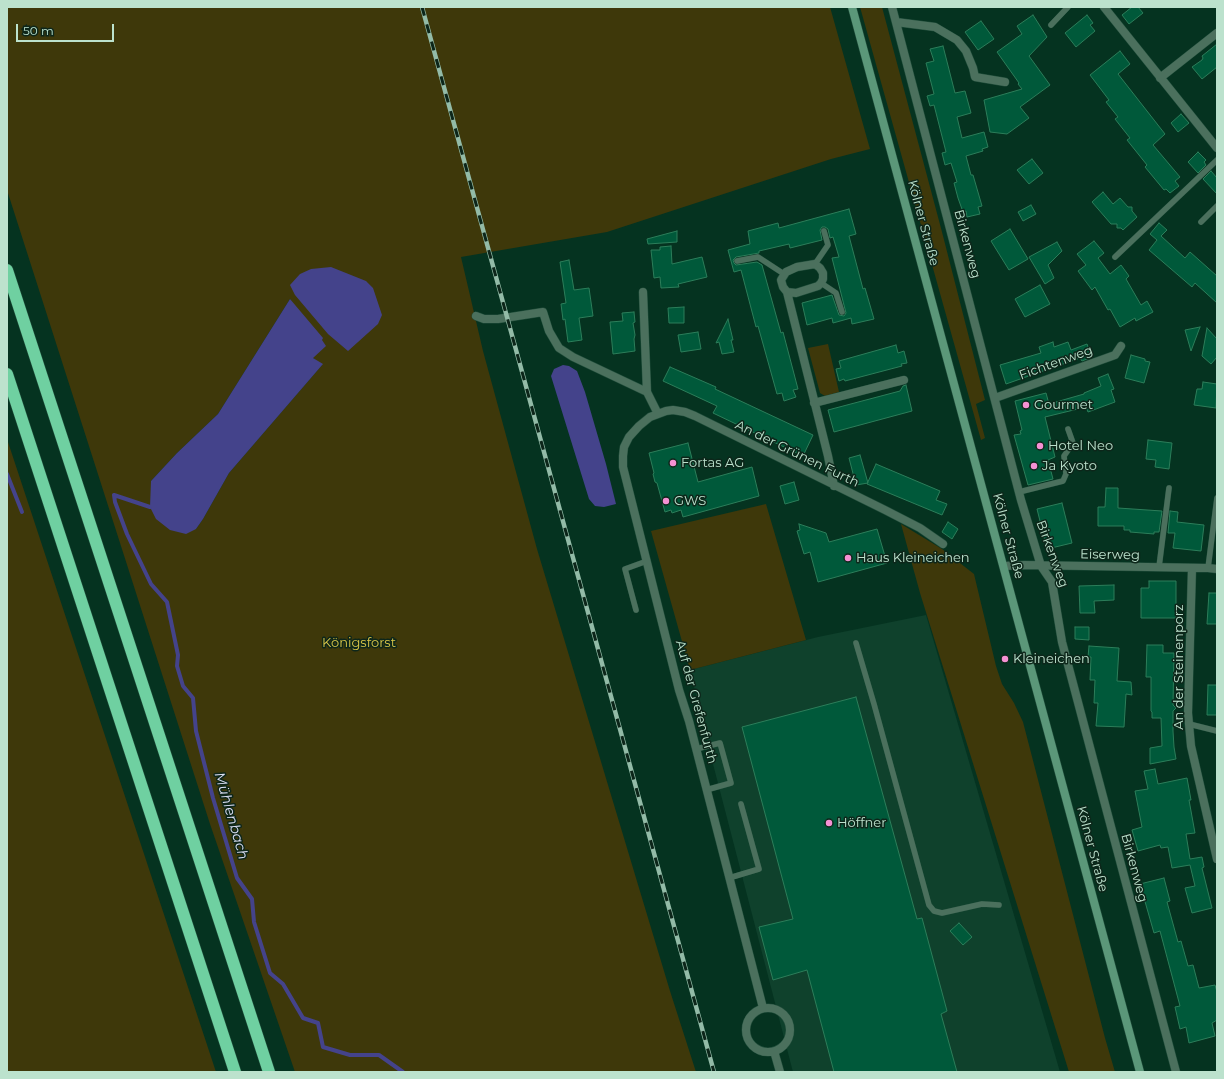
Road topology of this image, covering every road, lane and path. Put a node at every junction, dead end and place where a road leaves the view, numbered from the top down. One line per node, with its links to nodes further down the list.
1 (852, 7): 39 (main road, Kölner Straße)
2 (892, 7): 5 (street, Birkenweg)
3 (1068, 7): 6 (lane)
4 (1104, 7): 8 (street)
5 (896, 22): 9 (street); 29 (street, Birkenweg)
6 (1051, 25)
7 (1217, 33): 8 (street)
8 (1160, 78): 10 (street)
9 (1005, 82)
10 (1217, 148)
11 (1217, 160): 15 (lane)
12 (1217, 206): 13 (lane)
13 (1201, 222)
14 (824, 231): 17 (lane)
15 (1116, 257)
16 (737, 261): 19 (lane)
17 (815, 264): 19 (street); 20 (street)
18 (7, 270): 58 (highway)
19 (784, 274): 22 (street)
20 (821, 283): 22 (street); 23 (lane)
21 (643, 292): 28 (street)
22 (787, 292): 30 (street)
23 (842, 312)
24 (476, 316): 28 (street)
25 (1121, 346): 29 (street, Fichtenweg)
26 (7, 374): 57 (highway)
27 (904, 380): 30 (street)
28 (648, 392): 31 (street)
29 (995, 398): 35 (street, Birkenweg)
30 (814, 403): 33 (street)
31 (658, 414): 33 (street, An der Grünen Furth); 38 (street, Auf der Grefenfurth)
32 (1068, 429): 35 (lane)
33 (834, 486): 37 (street, An der Grünen Furth)
34 (1169, 488): 41 (lane)
35 (1019, 492): 40 (street, Birkenweg)
36 (1217, 498): 43 (lane)
37 (944, 544)
38 (647, 561): 45 (lane); 49 (street, Auf der Grefenfurth)
39 (1004, 566): 40 (street, Eiserweg); 60 (main road, Kölner Straße)
40 (1041, 566): 41 (street, Eiserweg); 61 (street, Birkenweg)
41 (1159, 567): 42 (street, Eiserweg)
42 (1192, 568): 43 (street, Eiserweg); 47 (street, An der Steinenporz)
43 (1208, 568): 44 (street, Eiserweg)
44 (1217, 569)
45 (636, 610)
46 (856, 643): 54 (lane)
47 (1189, 724): 48 (lane); 52 (street, An der Steinenporz)
48 (1217, 731)
49 (696, 749): 50 (street, Auf der Grefenfurth); 50 (lane)
50 (706, 790): 53 (street, Auf der Grefenfurth)
51 (741, 804): 53 (lane)
52 (1217, 860)
53 (729, 878): 55 (street, Auf der Grefenfurth)
54 (999, 905)
55 (763, 1008): 56 (street); 56 (street)
56 (774, 1051): 59 (street)
57 (235, 1072)
58 (269, 1072)
59 (780, 1072)
60 (1140, 1072)
61 (1176, 1072)

